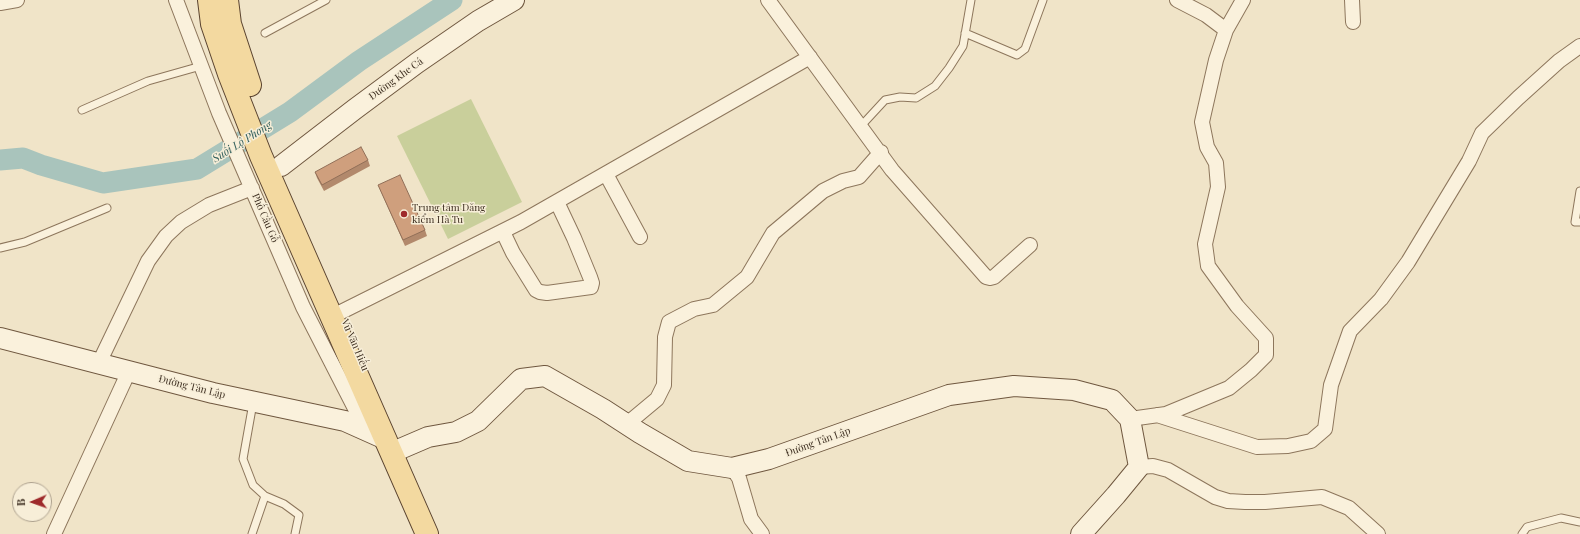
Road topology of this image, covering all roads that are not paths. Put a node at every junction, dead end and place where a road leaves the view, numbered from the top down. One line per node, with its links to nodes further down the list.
1 (17, 0): 13 (street)
2 (176, 0): 20 (street, Phố Cầu Gỗ)
3 (209, 0): 21 (main road)
4 (228, 0): 21 (main road)
5 (326, 0): 16 (lane)
6 (514, 0): 25 (street, Đường Khe Cá)
7 (768, 0): 19 (street)
8 (971, 0): 17 (lane)
9 (1043, 0): 17 (lane)
10 (1177, 0): 15 (street)
11 (1243, 0): 15 (street)
12 (1352, 0): 14 (street)
13 (0, 3)
14 (1353, 22)
15 (1226, 30): 41 (street)
16 (265, 33)
17 (965, 33): 23 (lane)
18 (1580, 46): 41 (street)
19 (810, 57): 23 (street); 26 (street)
20 (201, 66): 22 (lane); 27 (street, Phố Cầu Gỗ)
21 (236, 71): 25 (main road)
22 (82, 110)
23 (861, 126): 24 (street)
24 (880, 152): 34 (street); 43 (street)
25 (273, 158): 36 (main road, Vũ Văn Hiếu); 44 (main road, Vũ Văn Hiếu)
26 (606, 174): 29 (street); 33 (street)
27 (252, 188): 38 (street); 44 (street, Phố Cầu Gỗ)
28 (1580, 192): 31 (lane)
29 (557, 202): 32 (street); 32 (street)
30 (107, 208): 35 (lane)
31 (1580, 222)
32 (503, 232): 36 (street)
33 (640, 238)
34 (1030, 245)
35 (0, 248)
36 (341, 312): 44 (main road, Vũ Văn Hiếu)
37 (0, 338): 38 (street, Đường Tân Lập)
38 (99, 363): 39 (street, Đường Tân Lập)
39 (129, 371): 40 (street, Đường Tân Lập); 49 (street)
40 (253, 401): 44 (street, Đường Tân Lập); 47 (lane)
41 (1157, 415): 42 (street)
42 (1130, 419): 45 (street); 46 (street, Đường Tân Lập)
43 (628, 424): 44 (street, Đường Tân Lập); 46 (street, Đường Tân Lập)
44 (383, 439): 52 (main road, Vũ Văn Hiếu); 53 (main road, Vũ Văn Hiếu)
45 (1139, 467): 55 (street); 56 (street)
46 (732, 468): 54 (street)
47 (265, 496): 50 (lane); 51 (lane)
48 (1580, 522): 57 (lane)
49 (54, 534)
50 (252, 534)
51 (294, 534)
52 (426, 534)
53 (440, 534)
54 (762, 534)
55 (1081, 534)
56 (1378, 534)
57 (1522, 534)

